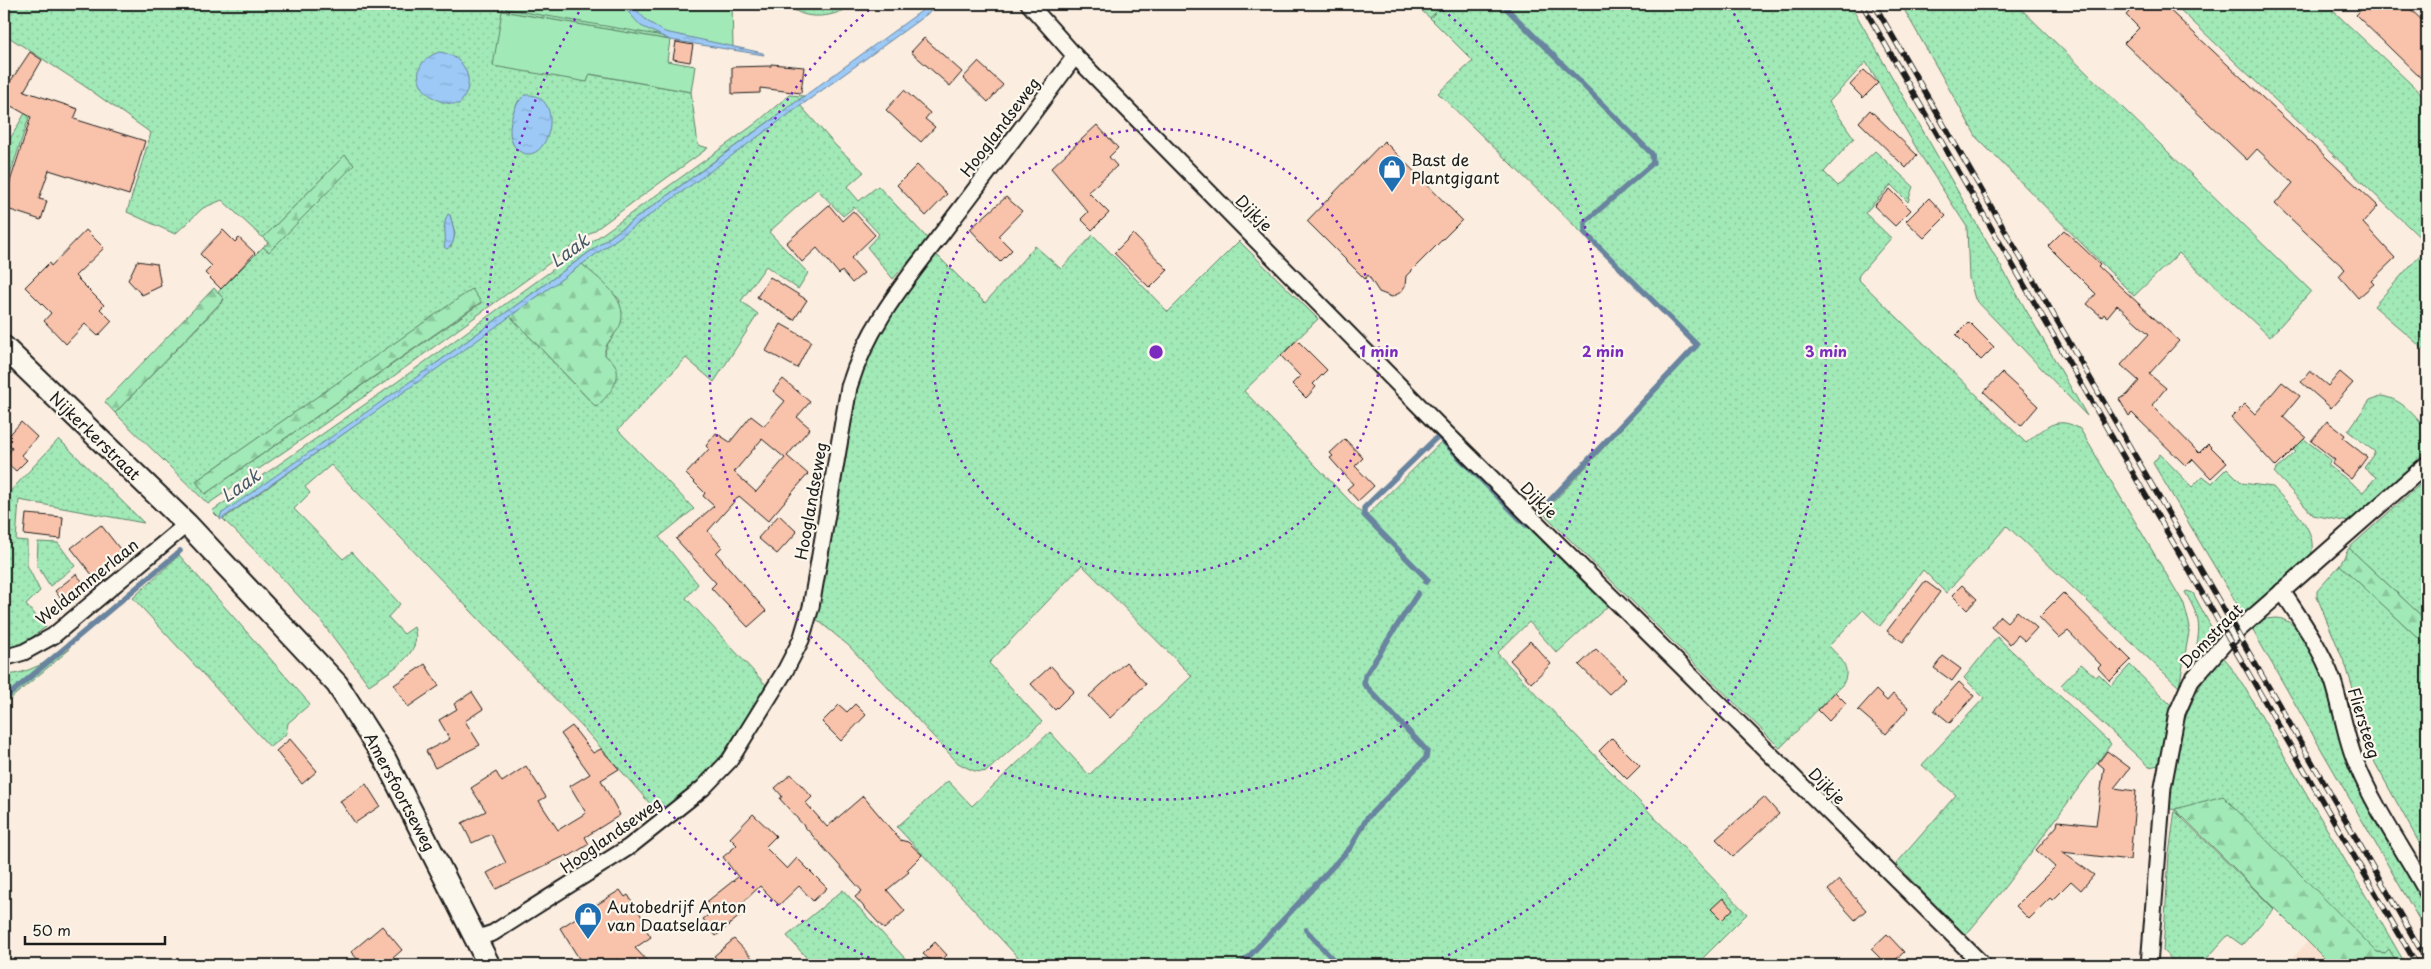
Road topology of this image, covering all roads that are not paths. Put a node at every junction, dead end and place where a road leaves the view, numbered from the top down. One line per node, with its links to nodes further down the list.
1 (1029, 4): 2 (street)
2 (1075, 56): 9 (street, Hooglandseweg); 11 (street, Dijkje)
3 (4, 347): 5 (main road, Nijkerkerstraat)
4 (2427, 464): 6 (street, Domstraat)
5 (187, 524): 7 (street, Weldammerlaan); 9 (main road, Amersfoortseweg)
6 (2282, 591): 8 (street, Fliersteeg); 12 (street, Domstraat)
7 (4, 658)
8 (2427, 892)
9 (475, 939): 10 (main road, Amersfoortseweg)
10 (488, 965)
11 (1983, 965)
12 (2149, 965)

